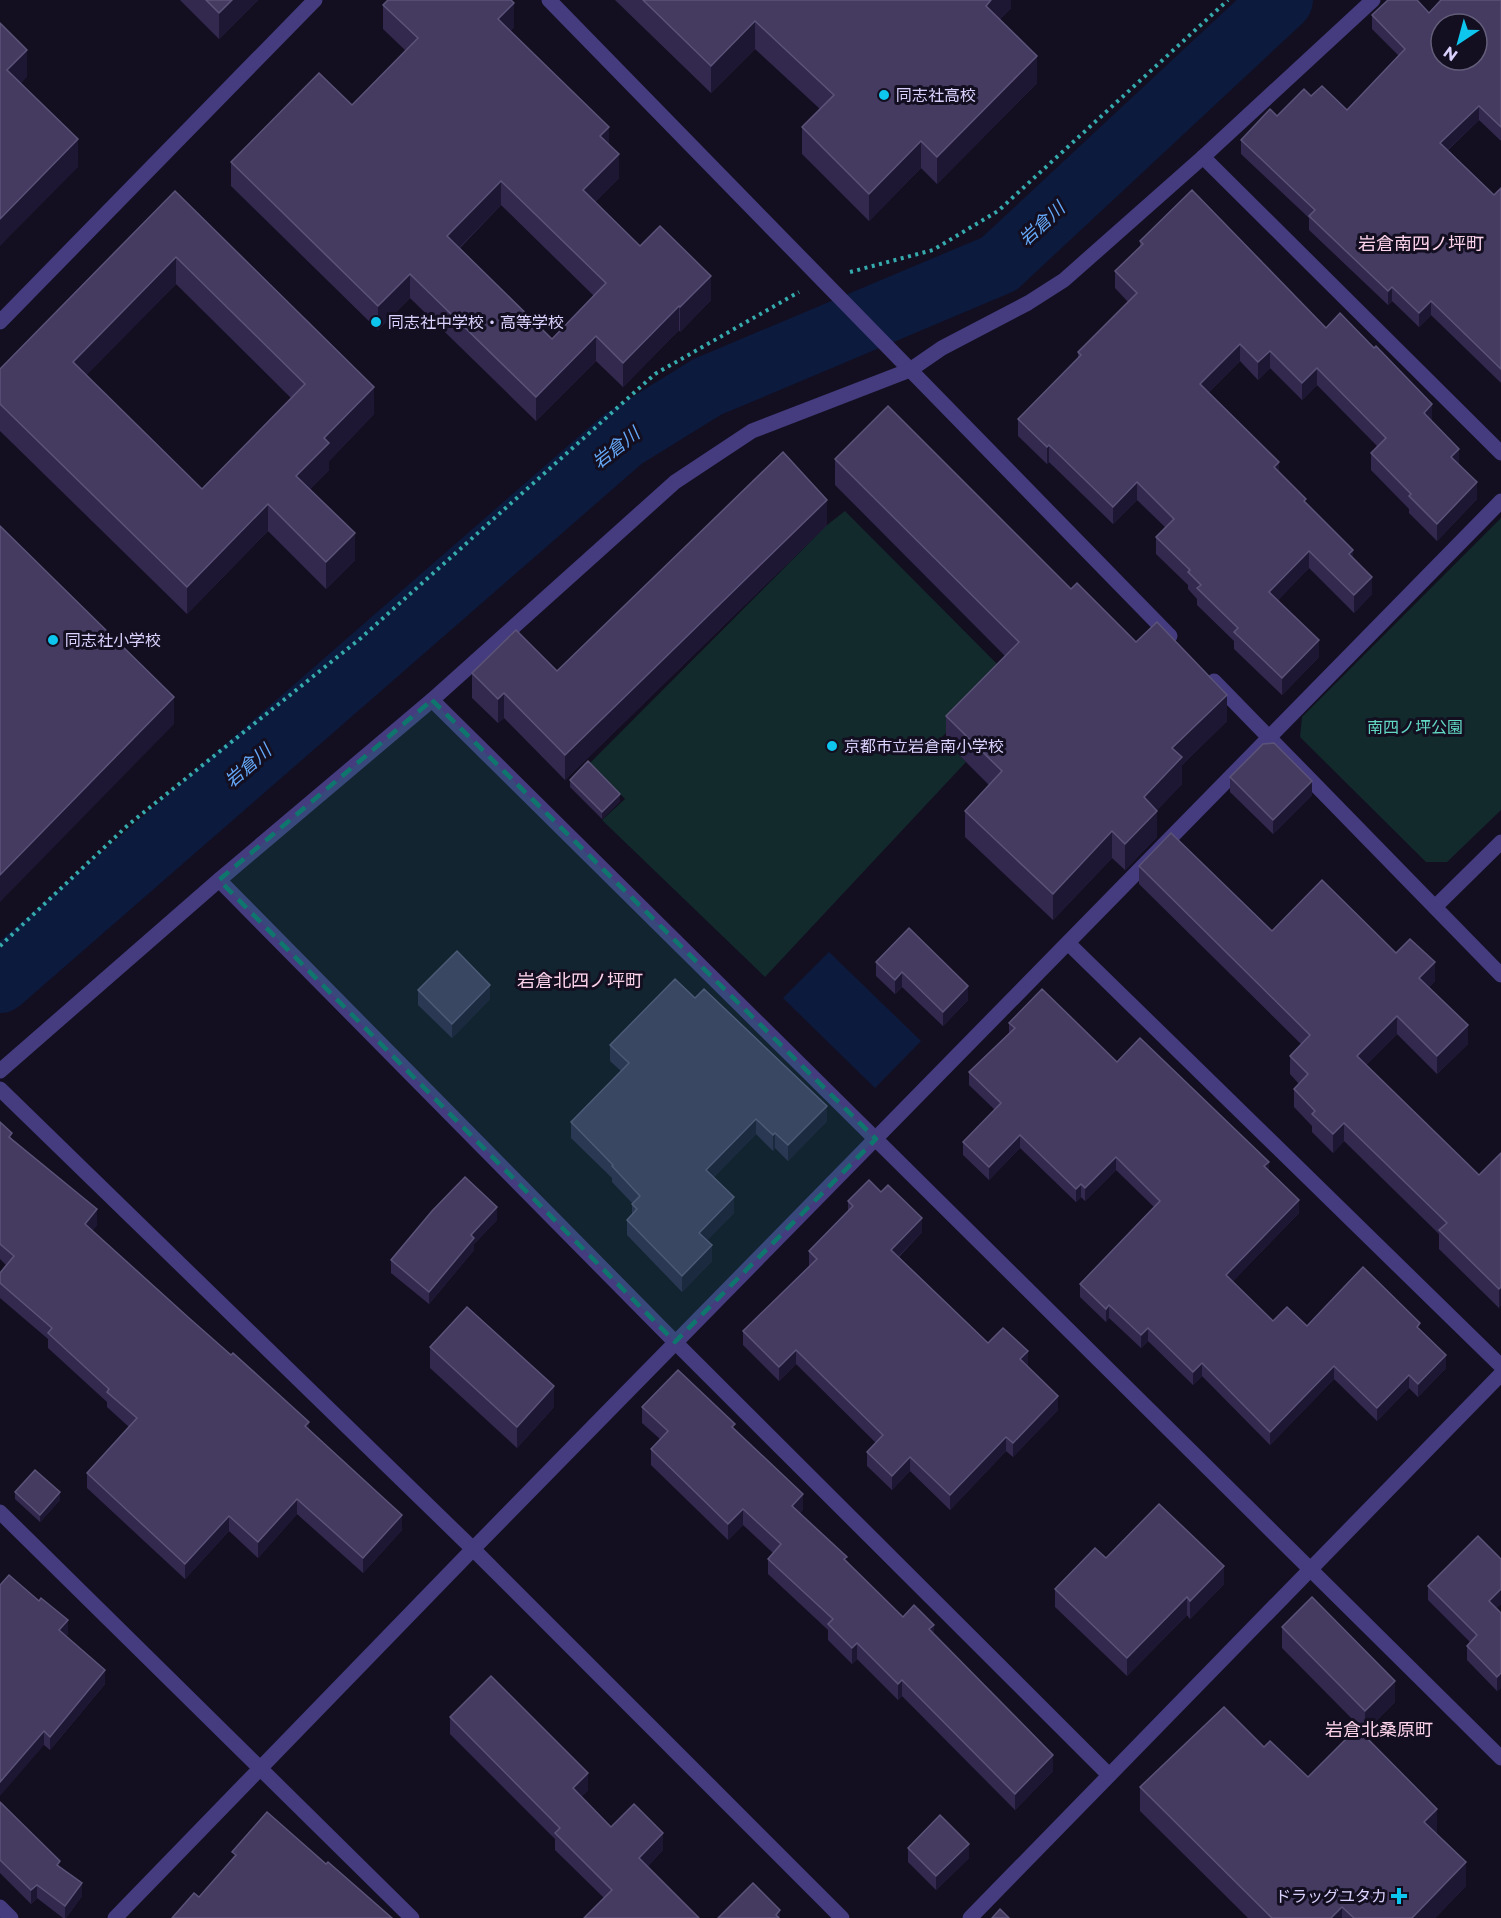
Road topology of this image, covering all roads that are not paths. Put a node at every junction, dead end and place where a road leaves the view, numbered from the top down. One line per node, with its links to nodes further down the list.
1 (315, 0): 5 (street)
2 (549, 0): 6 (street)
3 (1373, 0): 4 (street)
4 (1203, 157): 6 (street); 7 (street)
5 (0, 322)
6 (910, 370): 9 (street); 11 (street)
7 (1501, 453)
8 (1501, 501): 12 (street)
9 (1177, 644)
10 (1202, 669): 12 (street)
11 (432, 700): 14 (street); 20 (street)
12 (1269, 738): 15 (street); 16 (street)
13 (1501, 842): 15 (street)
14 (219, 879): 18 (street); 21 (street)
15 (1435, 907): 17 (street)
16 (1068, 943): 20 (street); 22 (street)
17 (1501, 975)
18 (0, 1071)
19 (0, 1089): 25 (street)
20 (876, 1139): 21 (street); 26 (street)
21 (675, 1342): 25 (street); 29 (street)
22 (1501, 1366)
23 (1501, 1374): 26 (street)
24 (0, 1512): 28 (street)
25 (472, 1549): 28 (street); 34 (street)
26 (1311, 1569): 27 (street); 29 (street)
27 (1501, 1758)
28 (261, 1768): 32 (street); 33 (street)
29 (1109, 1775): 35 (street)
30 (0, 1908): 31 (street)
31 (10, 1918)
32 (115, 1918)
33 (412, 1918)
34 (842, 1918)
35 (970, 1918)

